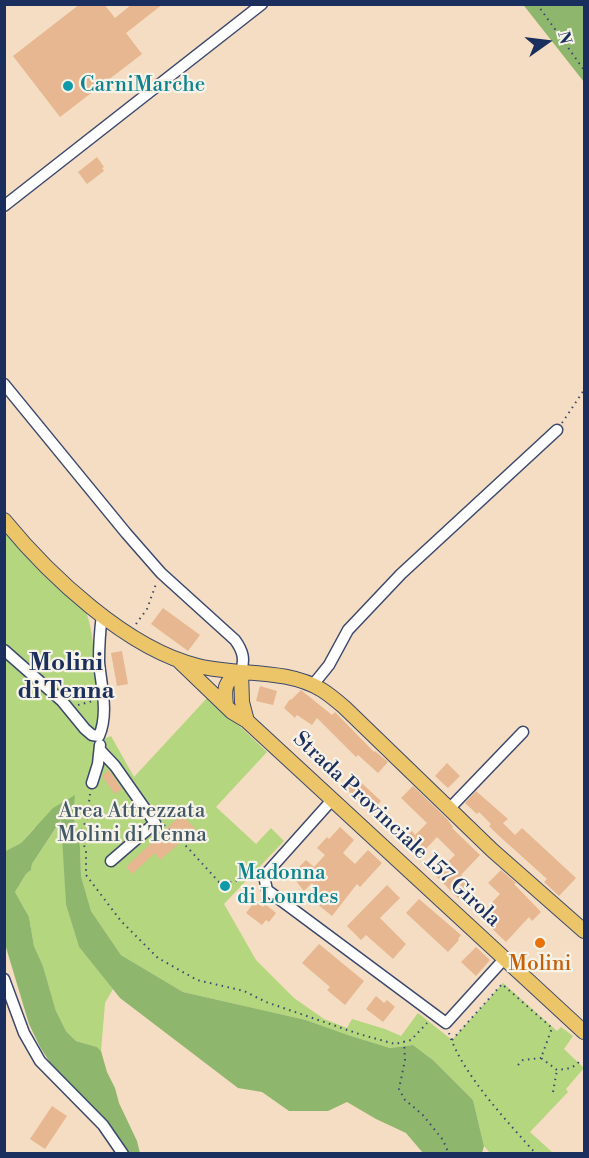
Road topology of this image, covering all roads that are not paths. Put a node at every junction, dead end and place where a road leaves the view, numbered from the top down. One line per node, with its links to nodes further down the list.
1 (262, 4): 2 (street)
2 (4, 206)
3 (4, 384): 9 (street)
4 (557, 430): 10 (street)
5 (4, 520): 6 (main road, Strada Provinciale 157 Girola)
6 (102, 615): 8 (main road, Strada Provinciale 157 Girola); 14 (street)
7 (4, 650): 14 (street)
8 (178, 661): 9 (main road, Strada Provinciale 157 Girola); 11 (main road, Strada Provinciale 157 Girola)
9 (241, 672): 10 (main road, Strada Provinciale 157 Girola); 11 (main road); 12 (main road)
10 (312, 686): 18 (main road, Strada Provinciale 157 Girola)
11 (226, 706): 12 (main road, Strada Provinciale 157 Girola)
12 (247, 721): 17 (main road, Strada Provinciale 157 Girola)
13 (523, 732): 18 (street)
14 (99, 736): 15 (street)
15 (100, 750): 16 (street); 19 (street)
16 (92, 783)
17 (332, 800): 21 (main road, Strada Provinciale 157 Girola); 21 (street)
18 (449, 809): 20 (main road, Strada Provinciale 157 Girola)
19 (111, 861)
20 (585, 931)
21 (505, 958): 23 (main road, Strada Provinciale 157 Girola)
22 (4, 979): 24 (street)
23 (585, 1032)
24 (123, 1154)

